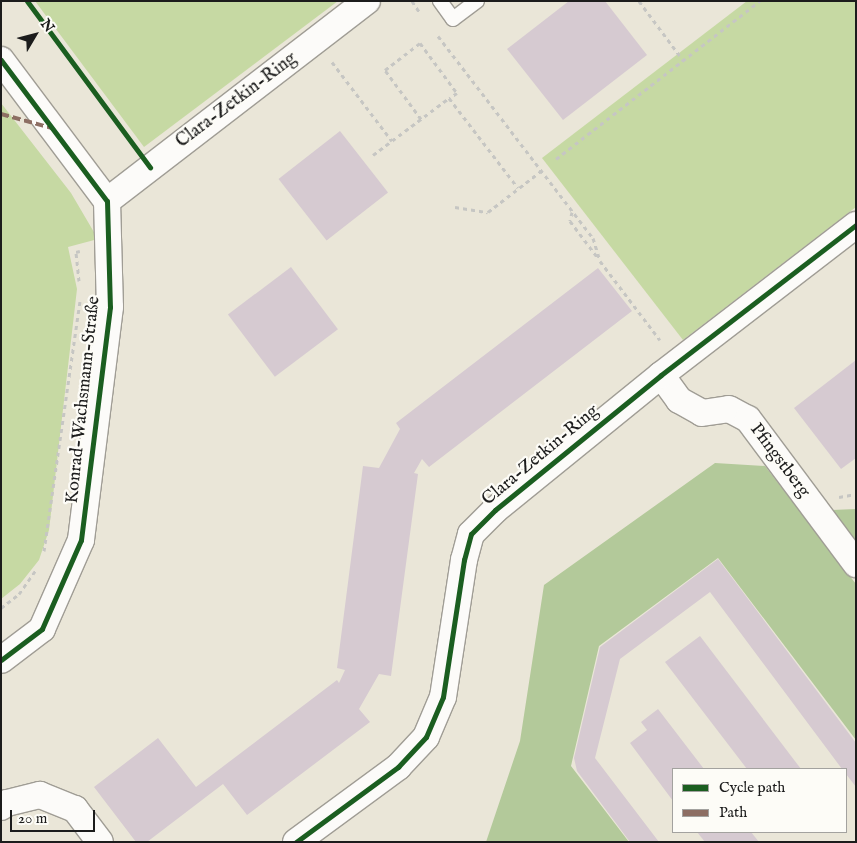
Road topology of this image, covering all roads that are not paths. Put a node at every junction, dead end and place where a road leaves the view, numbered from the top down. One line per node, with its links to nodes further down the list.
1 (367, 1): 5 (street, Clara-Zetkin-Ring)
2 (440, 1): 3 (lane)
3 (477, 1)
4 (1, 60): 5 (street)
5 (106, 200): 9 (street, Konrad-Wachsmann-Straße)
6 (856, 225): 7 (street, Clara-Zetkin-Ring)
7 (669, 369): 8 (street, Pfingstberg); 12 (street, Clara-Zetkin-Ring)
8 (856, 564)
9 (1, 660)
10 (1, 807): 11 (street)
11 (100, 842)
12 (296, 842)

